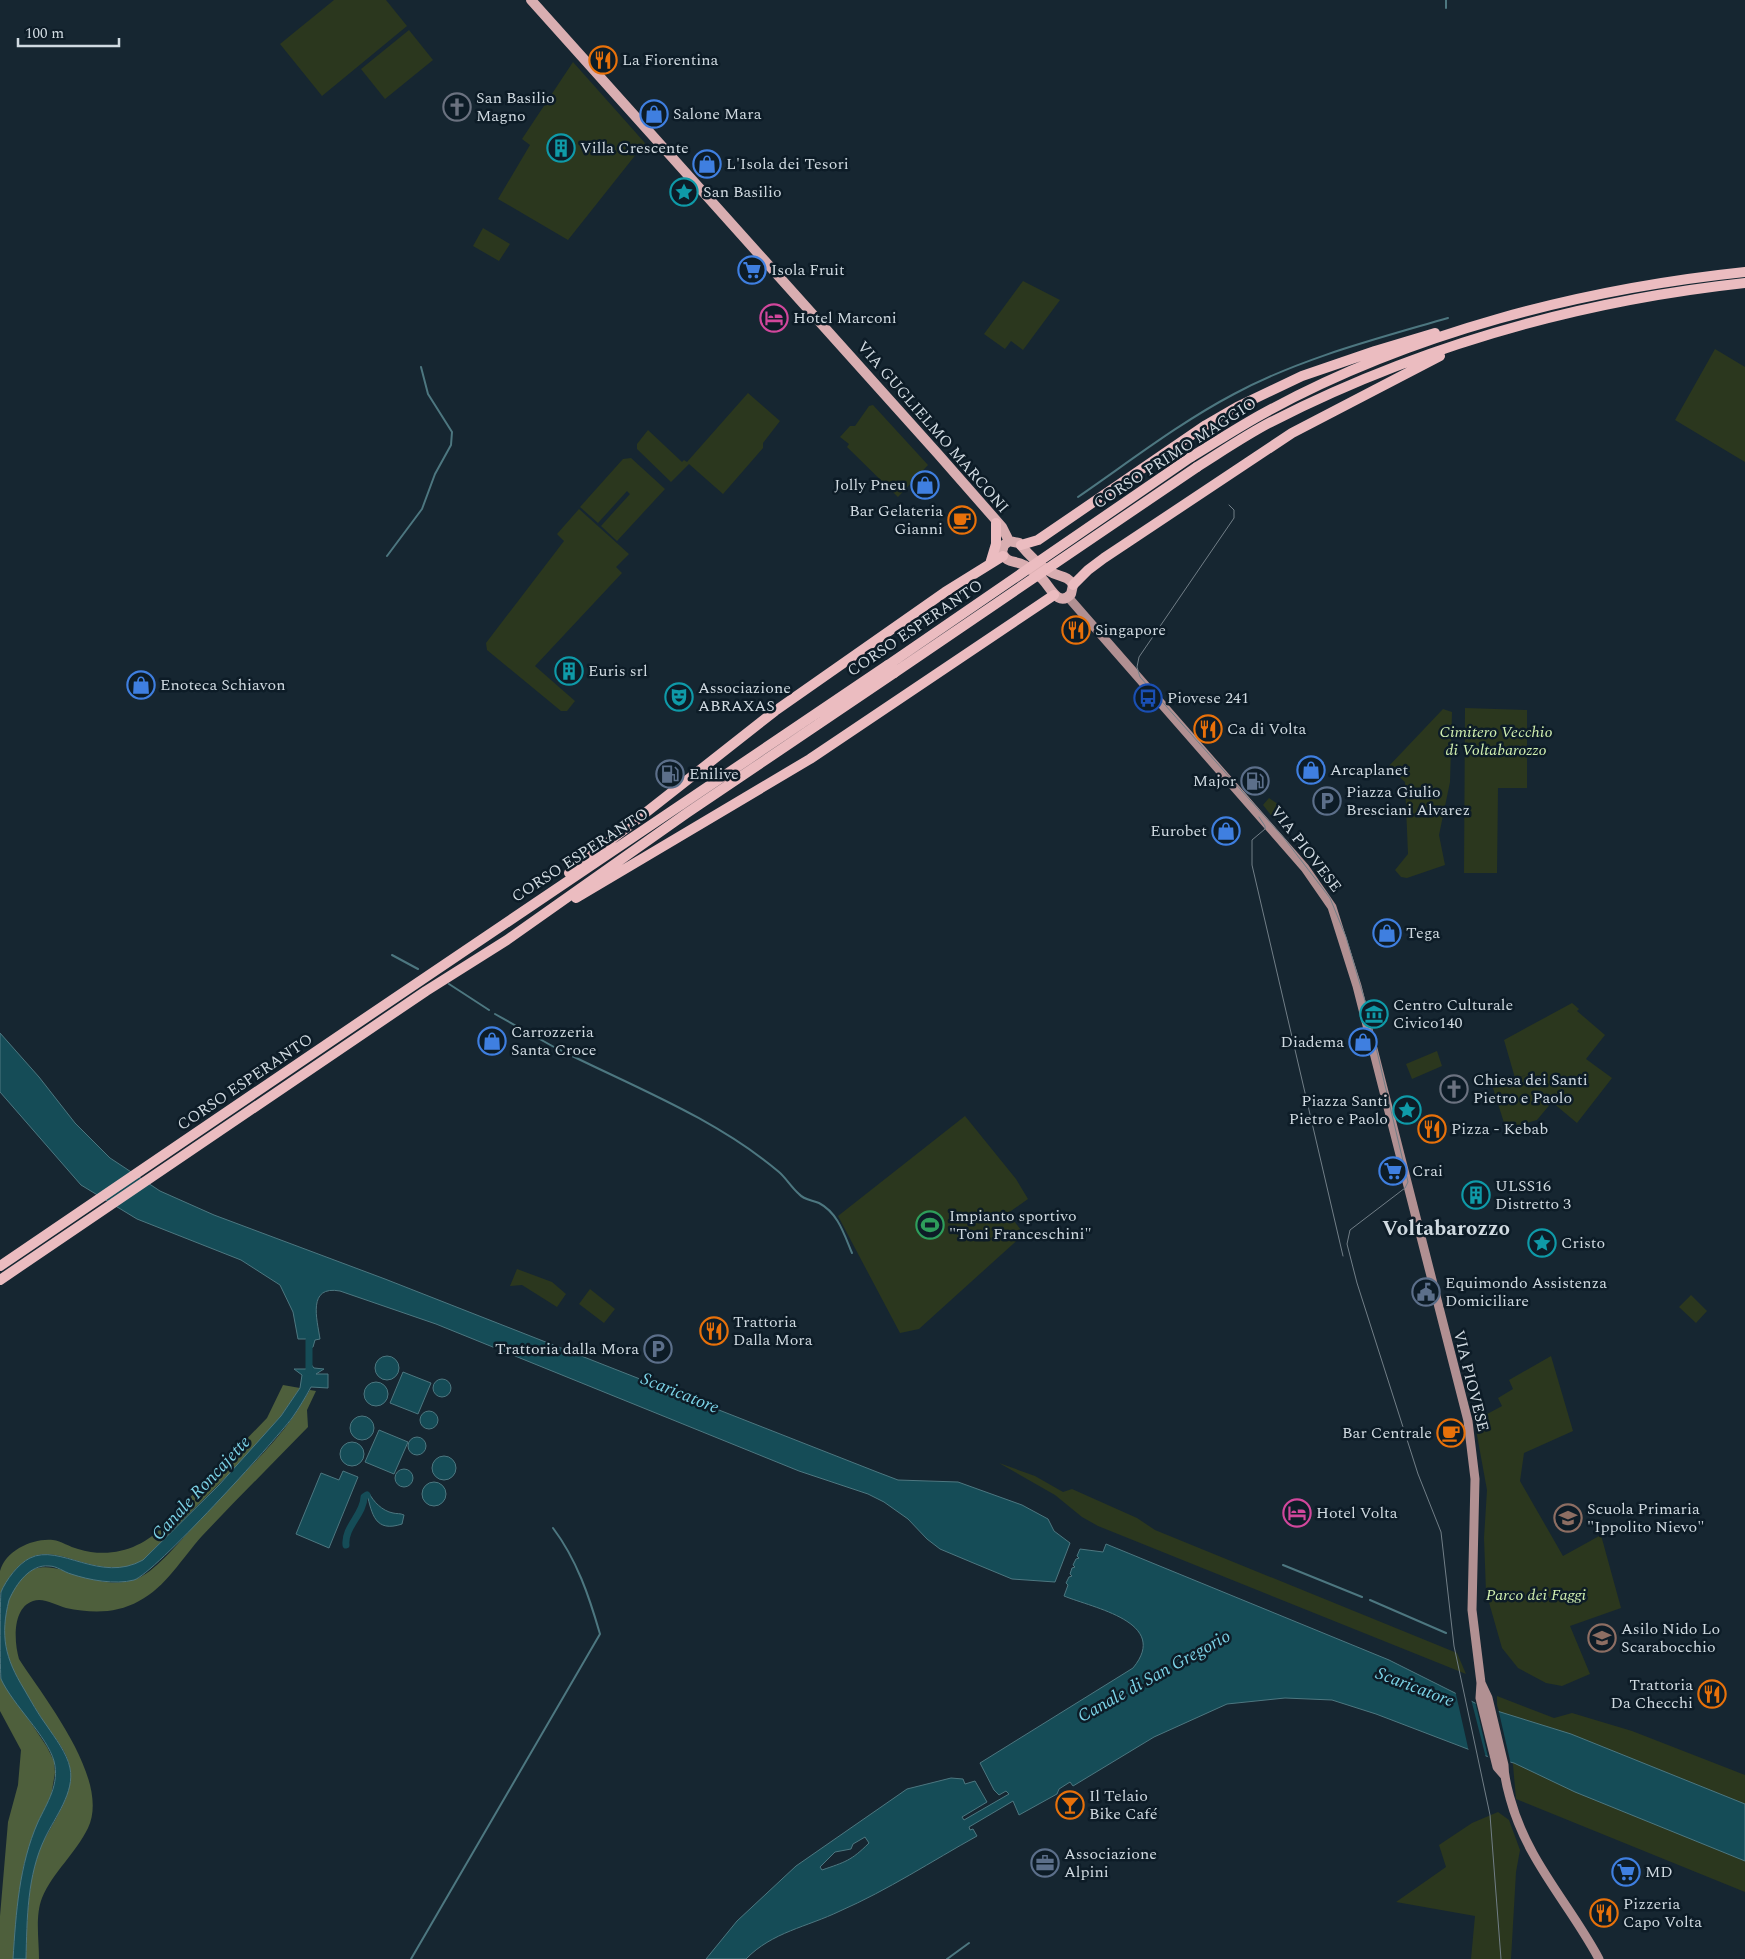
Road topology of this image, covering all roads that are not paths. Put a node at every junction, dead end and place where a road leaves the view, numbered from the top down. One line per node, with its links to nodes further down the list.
1 (531, 0): 5 (main road, VIA GUGLIELMO MARCONI)
2 (1745, 272): 4 (highway, CORSO PRIMO MAGGIO)
3 (1745, 283): 4 (highway, CORSO PRIMO MAGGIO)
4 (1516, 320): 7 (highway); 10 (highway, CORSO PRIMO MAGGIO, bridge); 11 (highway)
5 (996, 523): 6 (main road, VIA GUGLIELMO MARCONI); 9 (highway)
6 (1009, 541): 7 (main road); 8 (main road)
7 (1021, 545): 11 (main road)
8 (1003, 556): 9 (highway); 12 (main road)
9 (990, 564): 15 (highway)
10 (1037, 569): 14 (highway, CORSO ESPERANTO, bridge)
11 (1073, 585): 13 (main road)
12 (1054, 596): 13 (main road); 16 (highway)
13 (1068, 597): 19 (main road, VIA PIOVESE)
14 (891, 669): 15 (highway, CORSO ESPERANTO); 16 (highway, CORSO ESPERANTO)
15 (497, 927): 17 (highway, CORSO ESPERANTO)
16 (507, 940): 18 (highway, CORSO ESPERANTO)
17 (0, 1266)
18 (0, 1280)
19 (1599, 1959)

